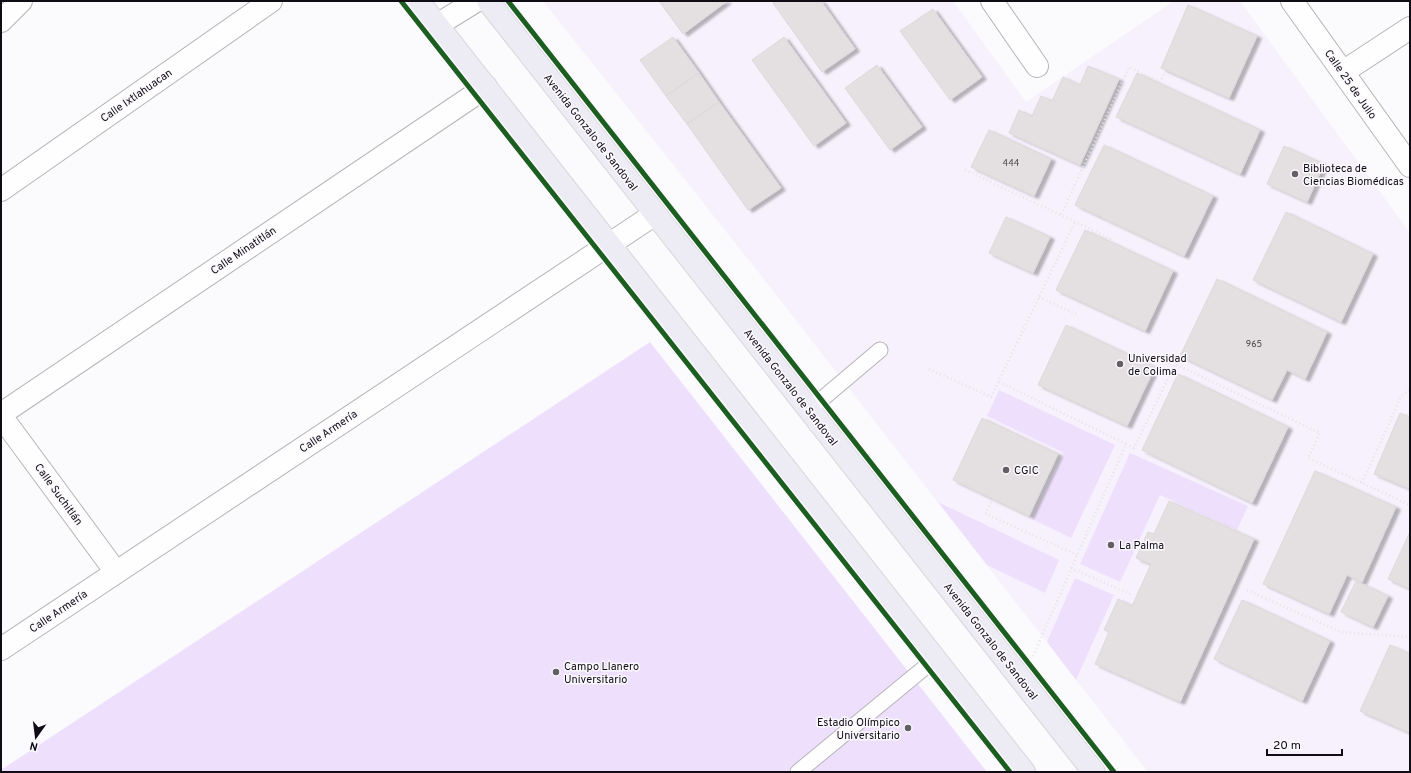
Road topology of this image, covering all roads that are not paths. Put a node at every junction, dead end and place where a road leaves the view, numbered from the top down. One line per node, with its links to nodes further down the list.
1 (21, 1): 8 (street)
2 (272, 1): 15 (street, Calle Ixtlahuacan)
3 (418, 1): 9 (main road)
4 (476, 1): 9 (street)
5 (488, 1): 16 (main road, Avenida Gonzalo de Sandoval)
6 (992, 1): 11 (street)
7 (1292, 1): 12 (street, Calle 25 de Julio)
8 (1, 21)
9 (437, 25): 13 (main road)
10 (1410, 28): 12 (street)
11 (1037, 66)
12 (1343, 72): 14 (street, Calle 25 de Julio)
13 (486, 87): 17 (main road); 20 (street, Calle Minatitlán)
14 (1410, 166)
15 (1, 190)
16 (655, 214): 17 (street, Calle Armería); 19 (main road, Avenida Gonzalo de Sandoval)
17 (609, 245): 21 (street, Calle Armería); 23 (main road)
18 (880, 350): 19 (lane)
19 (809, 410): 26 (main road, Avenida Gonzalo de Sandoval)
20 (1, 415): 21 (street, Calle Suchitlán)
21 (116, 572): 22 (street, Calle Armería)
22 (1, 649)
23 (935, 659): 24 (lane); 25 (main road)
24 (798, 772)
25 (1024, 772)
26 (1094, 772)

